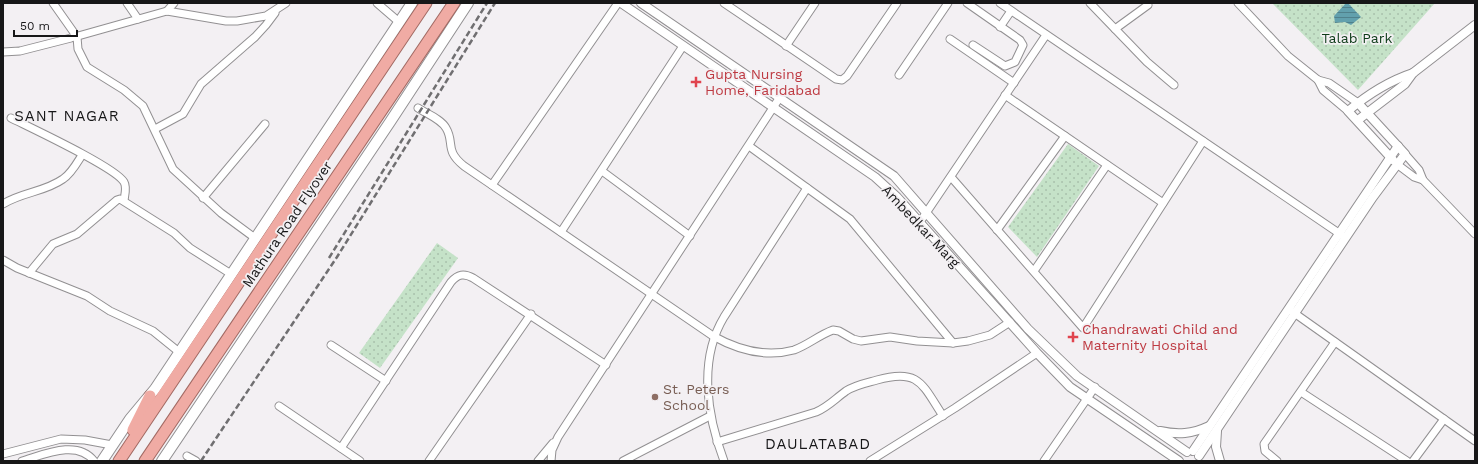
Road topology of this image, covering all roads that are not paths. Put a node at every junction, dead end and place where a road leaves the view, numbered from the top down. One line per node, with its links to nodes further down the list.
1 (53, 3): 30 (street)
2 (127, 3): 24 (street)
3 (174, 3): 21 (street)
4 (286, 3): 22 (street)
5 (377, 3): 25 (street)
6 (412, 3): 25 (main road)
7 (426, 3): 118 (highway, Mathura Road Flyover)
8 (454, 3): 119 (highway, Mathura Road Flyover)
9 (468, 3): 120 (main road)
10 (620, 3): 33 (street, Ambedkar Marg); 64 (street)
11 (641, 3): 42 (street, Ambedkar Marg)
12 (724, 3): 34 (street)
13 (814, 3): 34 (street)
14 (897, 3): 34 (street)
15 (948, 3): 37 (street)
16 (967, 3): 27 (street)
17 (1000, 3): 23 (street)
18 (1090, 3): 28 (street)
19 (1238, 3): 38 (street)
20 (1148, 5): 28 (street)
21 (167, 11): 22 (street); 24 (street)
22 (276, 11): 51 (street)
23 (1011, 11): 27 (street); 29 (street)
24 (138, 19): 30 (street)
25 (399, 22): 77 (main road)
26 (1475, 25): 36 (street)
27 (1000, 27): 32 (street)
28 (1115, 29): 40 (street)
29 (1046, 35): 39 (street); 53 (street)
30 (77, 37): 35 (street); 51 (street)
31 (950, 39): 39 (street)
32 (972, 45)
33 (683, 46): 44 (street, Ambedkar Marg); 61 (street)
34 (786, 46)
35 (3, 52)
36 (1413, 74): 43 (street); 47 (street)
37 (899, 75)
38 (1318, 80): 43 (street); 46 (street)
39 (1014, 83): 41 (street)
40 (1174, 85)
41 (1006, 95): 52 (street); 62 (street)
42 (780, 97): 44 (street); 70 (street, Ambedkar Marg)
43 (1358, 103): 46 (street); 47 (street)
44 (774, 107): 54 (street); 71 (street, Ambedkar Marg)
45 (418, 108): 64 (street)
46 (1348, 111): 49 (street)
47 (1367, 113): 49 (street); 55 (street)
48 (11, 118): 57 (street)
49 (1358, 120): 58 (street)
50 (265, 124): 66 (street)
51 (155, 129): 66 (street)
52 (1065, 136): 59 (street); 72 (street)
53 (1203, 141): 68 (street); 74 (street)
54 (749, 146): 65 (street); 76 (street)
55 (1398, 146): 56 (street); 58 (street)
56 (1405, 154): 60 (street); 63 (street)
57 (82, 155): 67 (street); 69 (street)
58 (1390, 157): 60 (street); 74 (street)
59 (1107, 164): 68 (street); 80 (street)
60 (1398, 165): 63 (street); 78 (street)
61 (602, 171): 73 (street); 76 (street)
62 (951, 176): 70 (street); 72 (street)
63 (1423, 180): 75 (street)
64 (492, 185): 73 (street)
65 (807, 188): 87 (street); 88 (street)
66 (203, 198): 77 (street)
67 (124, 200): 81 (street); 82 (street)
68 (1163, 203): 80 (street)
69 (3, 204)
70 (926, 213): 71 (street); 95 (street, Ambedkar Marg)
71 (920, 222): 86 (street, Ambedkar Marg)
72 (997, 230): 80 (street)
73 (561, 232): 83 (street)
74 (1339, 233): 78 (street); 84 (street)
75 (1475, 234)
76 (690, 236): 83 (street)
77 (255, 238): 82 (main road)
78 (1346, 238): 84 (street)
79 (3, 260): 81 (street)
80 (1034, 271)
81 (29, 273): 91 (street)
82 (231, 274): 91 (main road)
83 (652, 294): 87 (street); 93 (street)
84 (1292, 311): 89 (street); 103 (street); 105 (street)
85 (531, 314): 93 (street); 94 (street); 123 (street)
86 (1010, 322): 88 (street); 92 (street, Ambedkar Marg)
87 (713, 336): 88 (street); 100 (street)
88 (953, 342)
89 (1335, 342): 96 (street); 102 (street)
90 (331, 345): 94 (street)
91 (179, 352): 97 (main road)
92 (1037, 353): 98 (street, Ambedkar Marg); 101 (street)
93 (606, 365): 106 (street)
94 (386, 381): 110 (street)
95 (1095, 387): 98 (street); 104 (street, Ambedkar Marg)
96 (1301, 392): 134 (street); 135 (street)
97 (150, 396): 109 (main road); 118 (highway)
98 (1087, 398): 111 (street, Ambedkar Marg); 129 (street)
99 (279, 406): 110 (street)
100 (710, 416): 108 (street); 126 (street)
101 (943, 416): 108 (street); 128 (street)
102 (1444, 419): 107 (street); 136 (street)
103 (1209, 426): 104 (street); 114 (street)
104 (1155, 430): 114 (street, Ambedkar Marg)
105 (1217, 431): 114 (street); 133 (street)
106 (558, 437): 124 (street); 125 (street)
107 (1475, 441)
108 (718, 442): 127 (street)
109 (112, 445): 112 (street); 117 (main road)
110 (341, 448): 122 (street)
111 (1165, 451): 130 (street); 131 (street, Ambedkar Marg)
112 (3, 454)
113 (187, 456): 121 (street)
114 (1196, 457): 132 (street)
115 (22, 461): 116 (street)
116 (94, 461)
117 (102, 461)
118 (119, 461)
119 (145, 461)
120 (162, 461)
121 (196, 461)
122 (360, 461)
123 (429, 461)
124 (538, 461)
125 (551, 461)
126 (623, 461)
127 (724, 461)
128 (870, 461)
129 (1044, 461)
130 (1167, 461)
131 (1179, 461)
132 (1182, 461)
133 (1220, 461)
134 (1277, 461)
135 (1407, 461)
136 (1413, 461)

